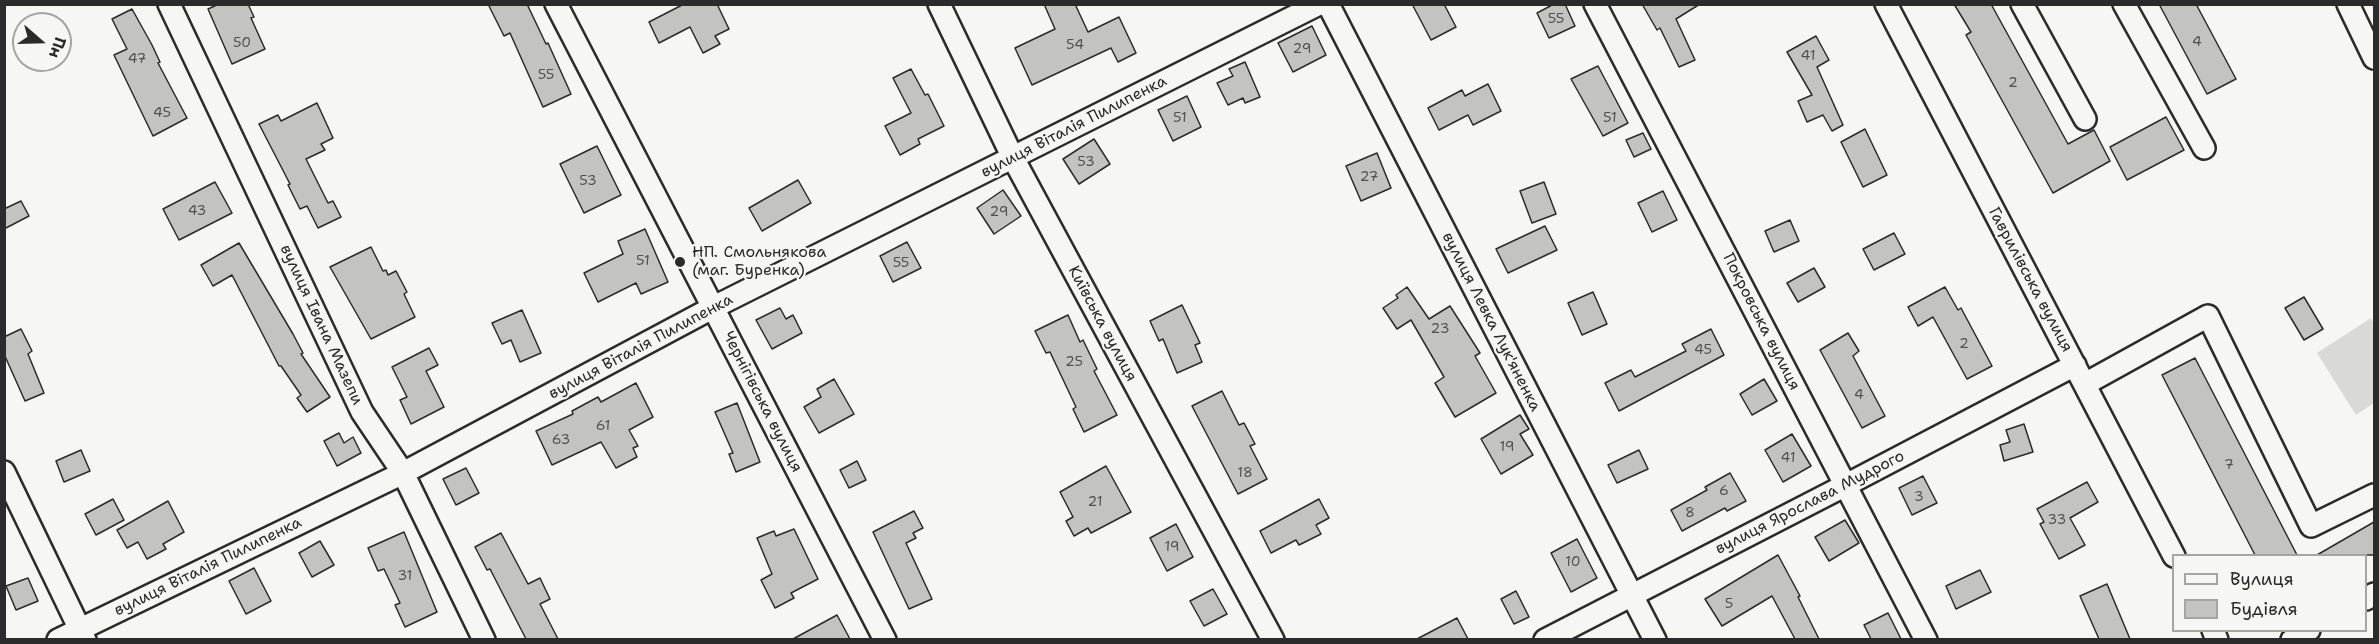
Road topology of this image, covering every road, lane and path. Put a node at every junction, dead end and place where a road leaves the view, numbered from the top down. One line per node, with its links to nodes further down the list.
1 (169, 4): 19 (street, вулиця Івана Мазепи)
2 (939, 4): 14 (street, Київська вулиця)
3 (1319, 4): 14 (street, вулиця Віталія Пилипенка)
4 (1328, 4): 23 (street, вулиця Левка Лук'яненка)
5 (1595, 4): 20 (street, Покровська вулиця)
6 (1886, 4): 16 (street, Гаврилівська вулиця)
7 (2022, 4): 12 (street)
8 (2124, 4): 13 (street)
9 (2349, 4): 11 (street)
10 (561, 6): 15 (street, Чернігівська вулиця)
11 (2374, 58)
12 (2085, 119)
13 (2204, 148)
14 (1013, 158): 15 (street, вулиця Віталія Пилипенка); 28 (street, Київська вулиця)
15 (714, 308): 19 (street, вулиця Віталія Пилипенка); 27 (street, Чернігівська вулиця)
16 (2074, 365): 17 (street, Гаврилівська вулиця); 20 (street, вулиця Ярослава Мудрого)
17 (2085, 384): 21 (street); 22 (street, Гаврилівська вулиця)
18 (4, 472): 24 (street)
19 (403, 473): 24 (street, вулиця Віталія Пилипенка); 26 (street, вулиця Івана Мазепи)
20 (1846, 486): 23 (street, вулиця Ярослава Мудрого); 31 (street, Покровська вулиця)
21 (2374, 495)
22 (2173, 554)
23 (1631, 595): 29 (street, вулиця Ярослава Мудрого); 30 (street, вулиця Левка Лук'яненка)
24 (83, 634): 25 (street, вулиця Віталія Пилипенка)
25 (58, 639)
26 (484, 639)
27 (885, 639)
28 (1273, 639)
29 (1545, 639)
30 (1655, 639)
31 (1926, 639)

